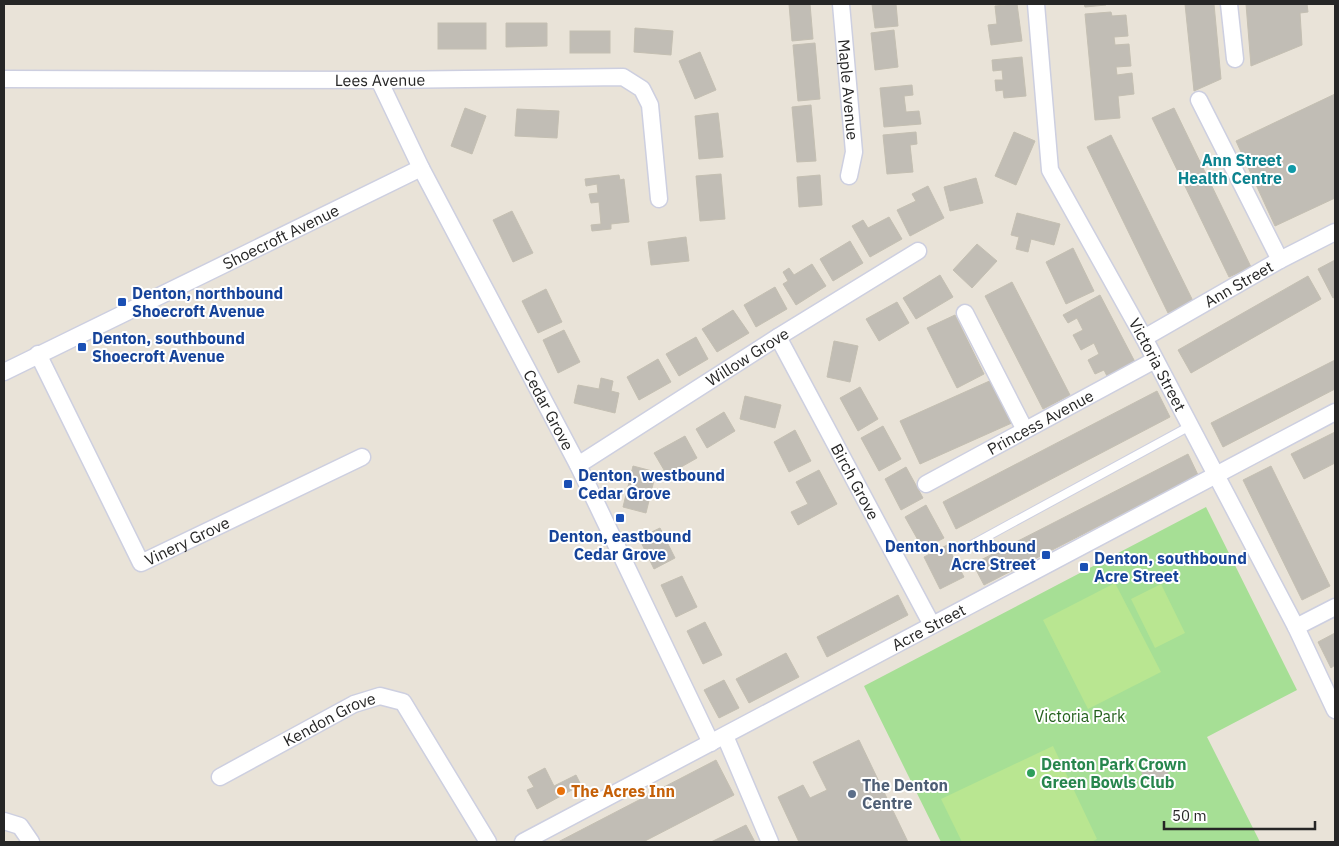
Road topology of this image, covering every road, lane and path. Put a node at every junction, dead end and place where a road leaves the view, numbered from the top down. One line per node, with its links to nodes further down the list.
1 (841, 4): 9 (street, Maple Avenue)
2 (1036, 4): 16 (street, Victoria Street)
3 (1229, 4): 4 (street)
4 (1235, 60)
5 (4, 79): 6 (street, Lees Avenue)
6 (379, 80): 8 (street, Cedar Grove); 10 (street, Lees Avenue)
7 (1199, 100): 13 (street)
8 (421, 168): 17 (street, Shoecroft Avenue); 24 (street, Cedar Grove)
9 (849, 176)
10 (659, 199)
11 (1335, 232): 13 (street, Ann Street)
12 (918, 251): 15 (street, Willow Grove)
13 (1280, 260): 16 (street, Ann Street)
14 (965, 313): 22 (street)
15 (778, 337): 24 (street, Willow Grove); 29 (street, Birch Grove)
16 (1144, 338): 18 (street, Victoria Street)
17 (38, 354): 19 (street, Shoecroft Avenue); 23 (street, Vinery Grove)
18 (1155, 360): 21 (street, Victoria Street); 22 (street, Princess Avenue)
19 (4, 372)
20 (1335, 412): 25 (street, Acre Street)
21 (1190, 426): 25 (street, Victoria Street); 27 (lane)
22 (1025, 430): 26 (street, Princess Avenue)
23 (362, 457)
24 (578, 465): 32 (street, Cedar Grove)
25 (1216, 475): 29 (street, Acre Street); 30 (street, Victoria Street)
26 (926, 484)
27 (966, 548)
28 (1335, 607): 30 (street)
29 (932, 625): 32 (street, Acre Street)
30 (1296, 627): 31 (street, Victoria Street)
31 (1335, 710)
32 (718, 740): 37 (street, Acre Street); 38 (street, Cedar Grove)
33 (220, 777): 36 (street, Kendon Grove)
34 (4, 821): 35 (street)
35 (31, 842)
36 (488, 842)
37 (523, 842)
38 (770, 842)

